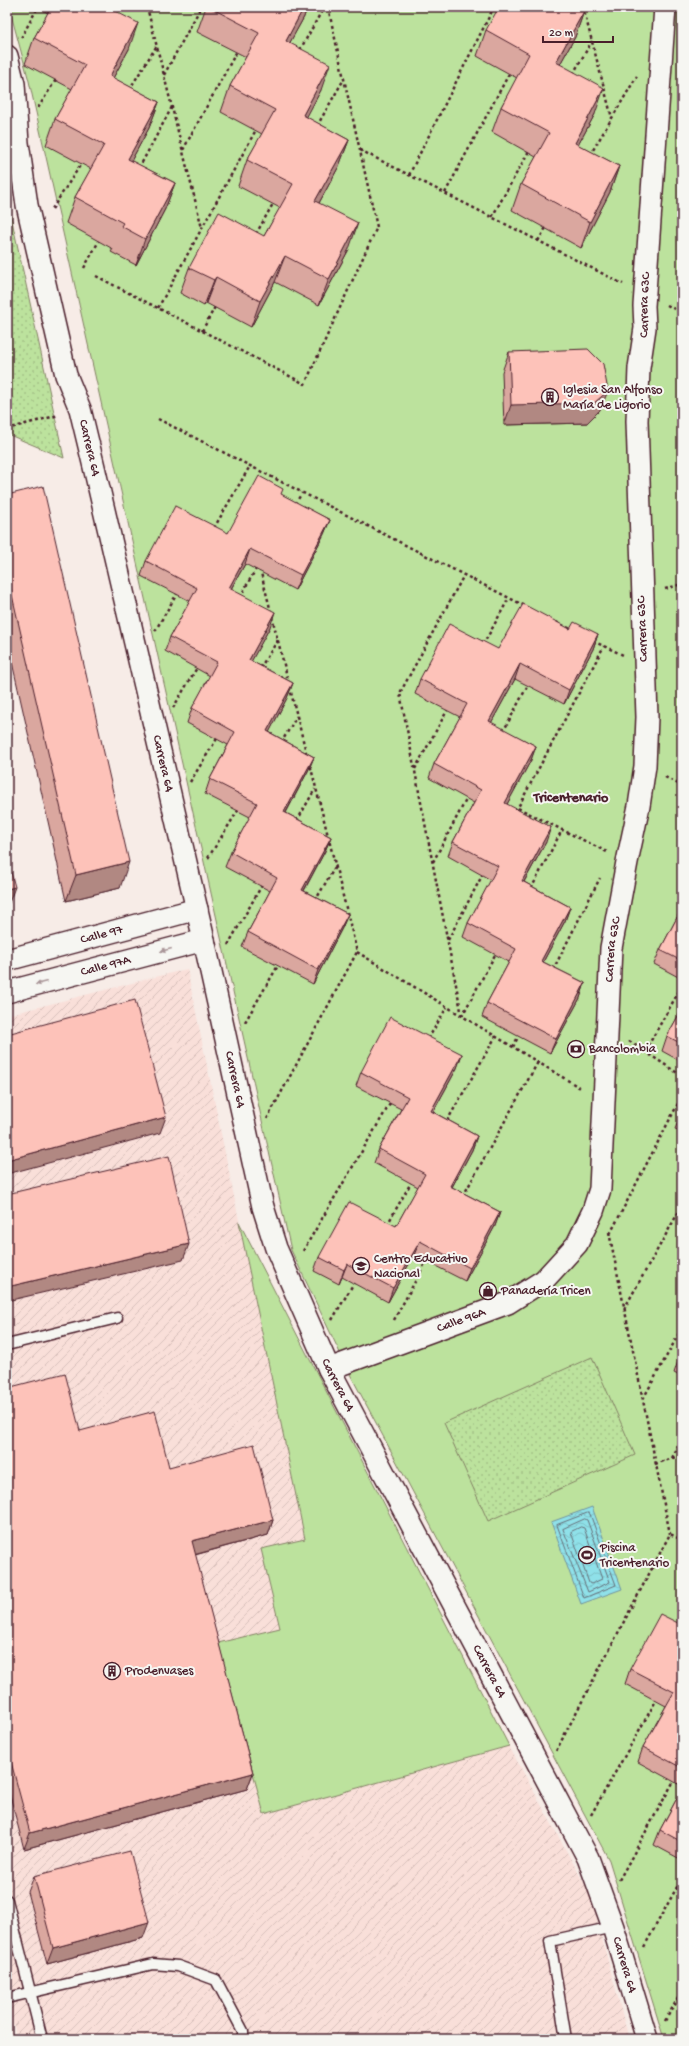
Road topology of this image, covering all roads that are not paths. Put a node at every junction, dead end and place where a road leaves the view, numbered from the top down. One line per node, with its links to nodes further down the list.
1 (665, 7): 8 (street, Carrera 63C)
2 (8, 58): 3 (street, Carrera 64)
3 (11, 85): 4 (street, Carrera 64)
4 (197, 909): 5 (street, Carrera 64); 6 (street, Calle 97)
5 (204, 940): 7 (street, Calle 97A, one-way to 7); 11 (street, Carrera 64)
6 (7, 960)
7 (7, 992)
8 (578, 1244): 11 (street, Calle 96A)
9 (117, 1318): 10 (lane)
10 (7, 1345)
11 (329, 1369): 13 (street, Carrera 64)
12 (7, 1900): 14 (lane)
13 (613, 1927): 18 (lane); 19 (street, Carrera 64)
14 (30, 1992): 15 (lane); 16 (lane); 17 (lane)
15 (7, 1998)
16 (42, 2039)
17 (243, 2039)
18 (566, 2039)
19 (647, 2039)

